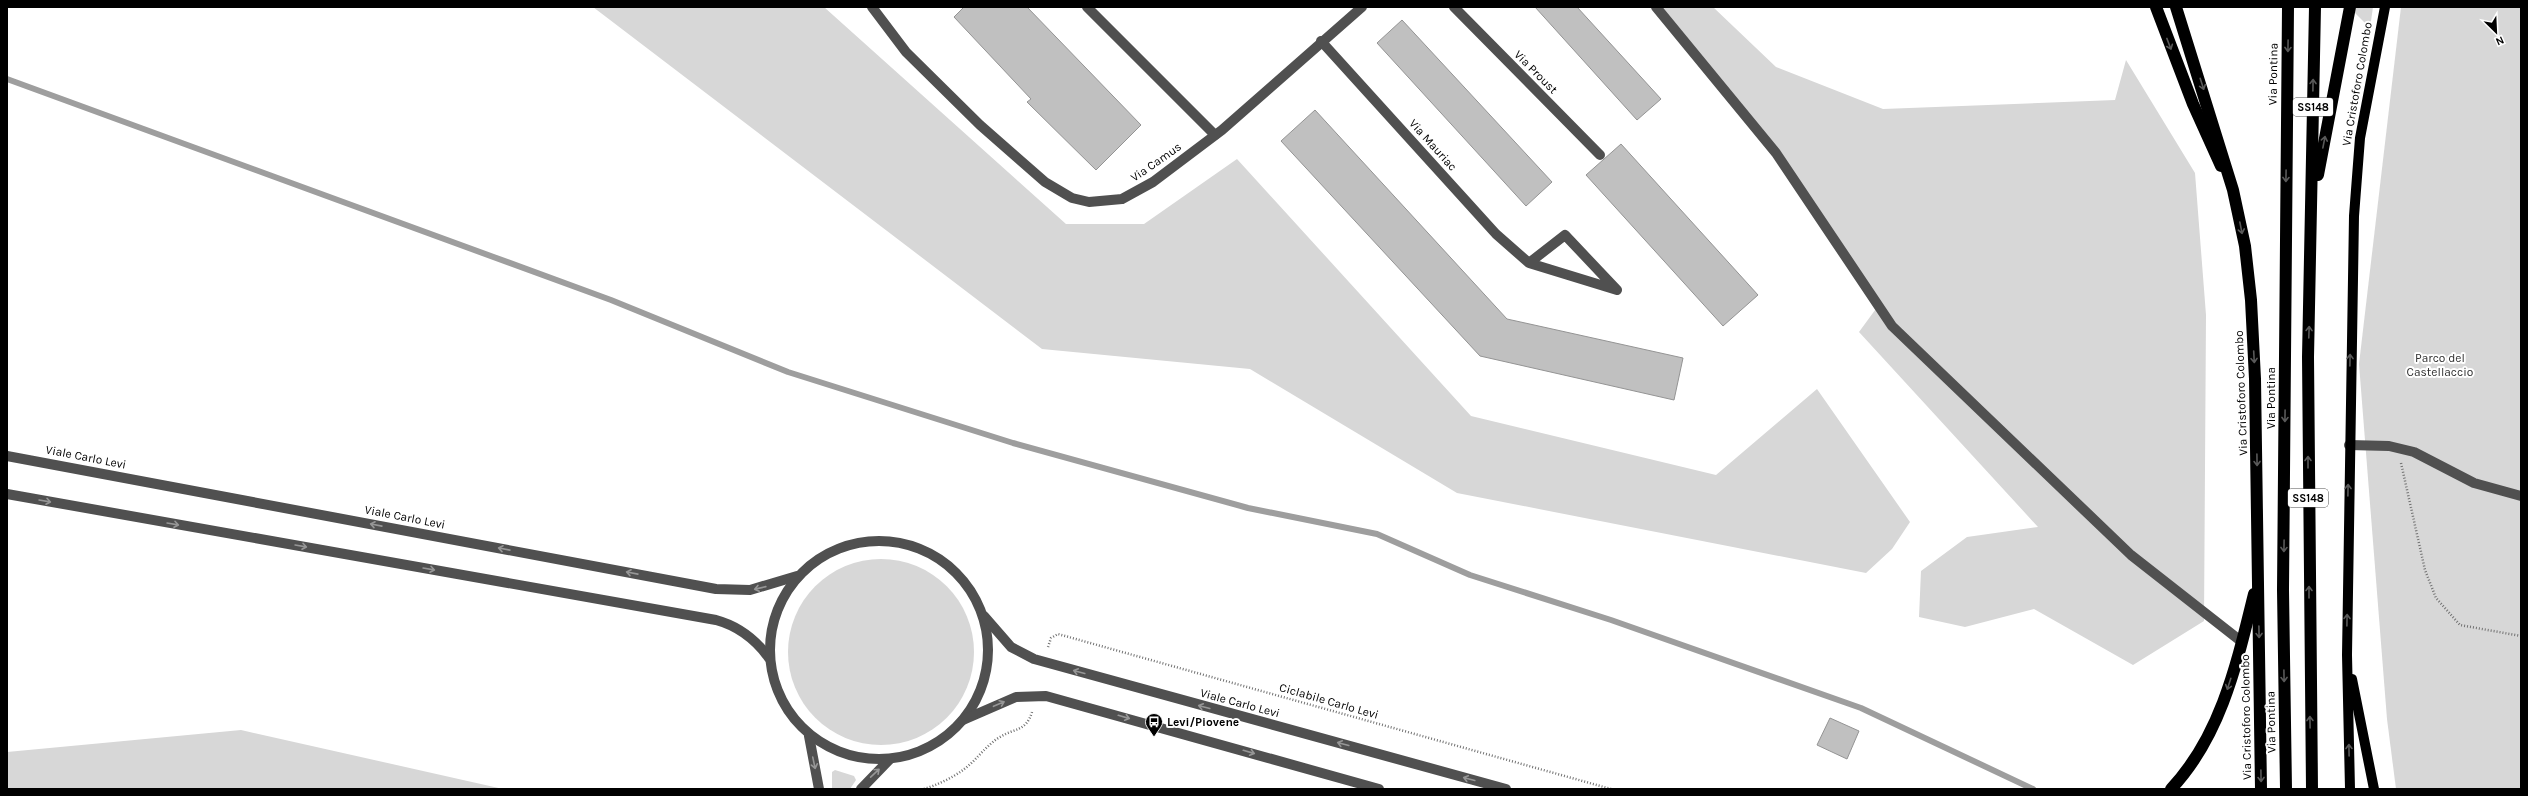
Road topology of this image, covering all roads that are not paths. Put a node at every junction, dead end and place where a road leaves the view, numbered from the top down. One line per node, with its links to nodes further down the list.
1 (872, 7): 13 (street, Via Camus)
2 (1087, 7): 13 (street)
3 (1362, 7): 12 (street, Via Camus)
4 (1454, 7): 14 (street, Via Proust)
5 (1656, 7): 25 (street)
6 (2156, 7): 15 (highway, one-way to 15)
7 (2176, 7): 15 (highway, Via Cristoforo Colombo, one-way to 15)
8 (2288, 7): 37 (highway, Via Pontina / SS148, one-way to 37)
9 (2315, 7): 16 (highway, SS148, one-way to 9)
10 (2350, 7): 16 (highway, one-way to 10)
11 (2385, 7): 18 (main road, Via Cristoforo Colombo, one-way to 11)
12 (1321, 41): 13 (street, Via Camus); 17 (street, Via Mauriac)
13 (1215, 135)
14 (1600, 155)
15 (2233, 190): 23 (highway, Via Cristoforo Colombo, one-way to 23)
16 (2312, 208): 38 (highway, SS148, one-way to 16)
17 (1529, 263): 17 (street, Via Mauriac)
18 (2349, 445): 21 (street); 26 (main road, Via Cristoforo Colombo, one-way to 18)
19 (7, 456): 22 (street, Viale Carlo Levi, one-way to 19)
20 (7, 494): 27 (street, one-way to 27)
21 (2521, 496)
22 (797, 576): 24 (street); 27 (street)
23 (2258, 579): 25 (highway); 36 (highway, Via Cristoforo Colombo, one-way to 36)
24 (983, 615): 28 (street); 34 (street, Viale Carlo Levi, one-way to 24)
25 (2242, 642): 35 (highway, one-way to 35)
26 (2347, 655): 39 (main road, Via Cristoforo Colombo, one-way to 26); 40 (main road)
27 (769, 658): 29 (street)
28 (963, 720): 30 (street); 33 (street, one-way to 33)
29 (809, 736): 30 (street); 31 (street, one-way to 31)
30 (890, 759): 32 (street, one-way to 30)
31 (819, 789)
32 (861, 789)
33 (1379, 789)
34 (1506, 789)
35 (2171, 789)
36 (2261, 789)
37 (2286, 789)
38 (2312, 789)
39 (2350, 789)
40 (2374, 789)

